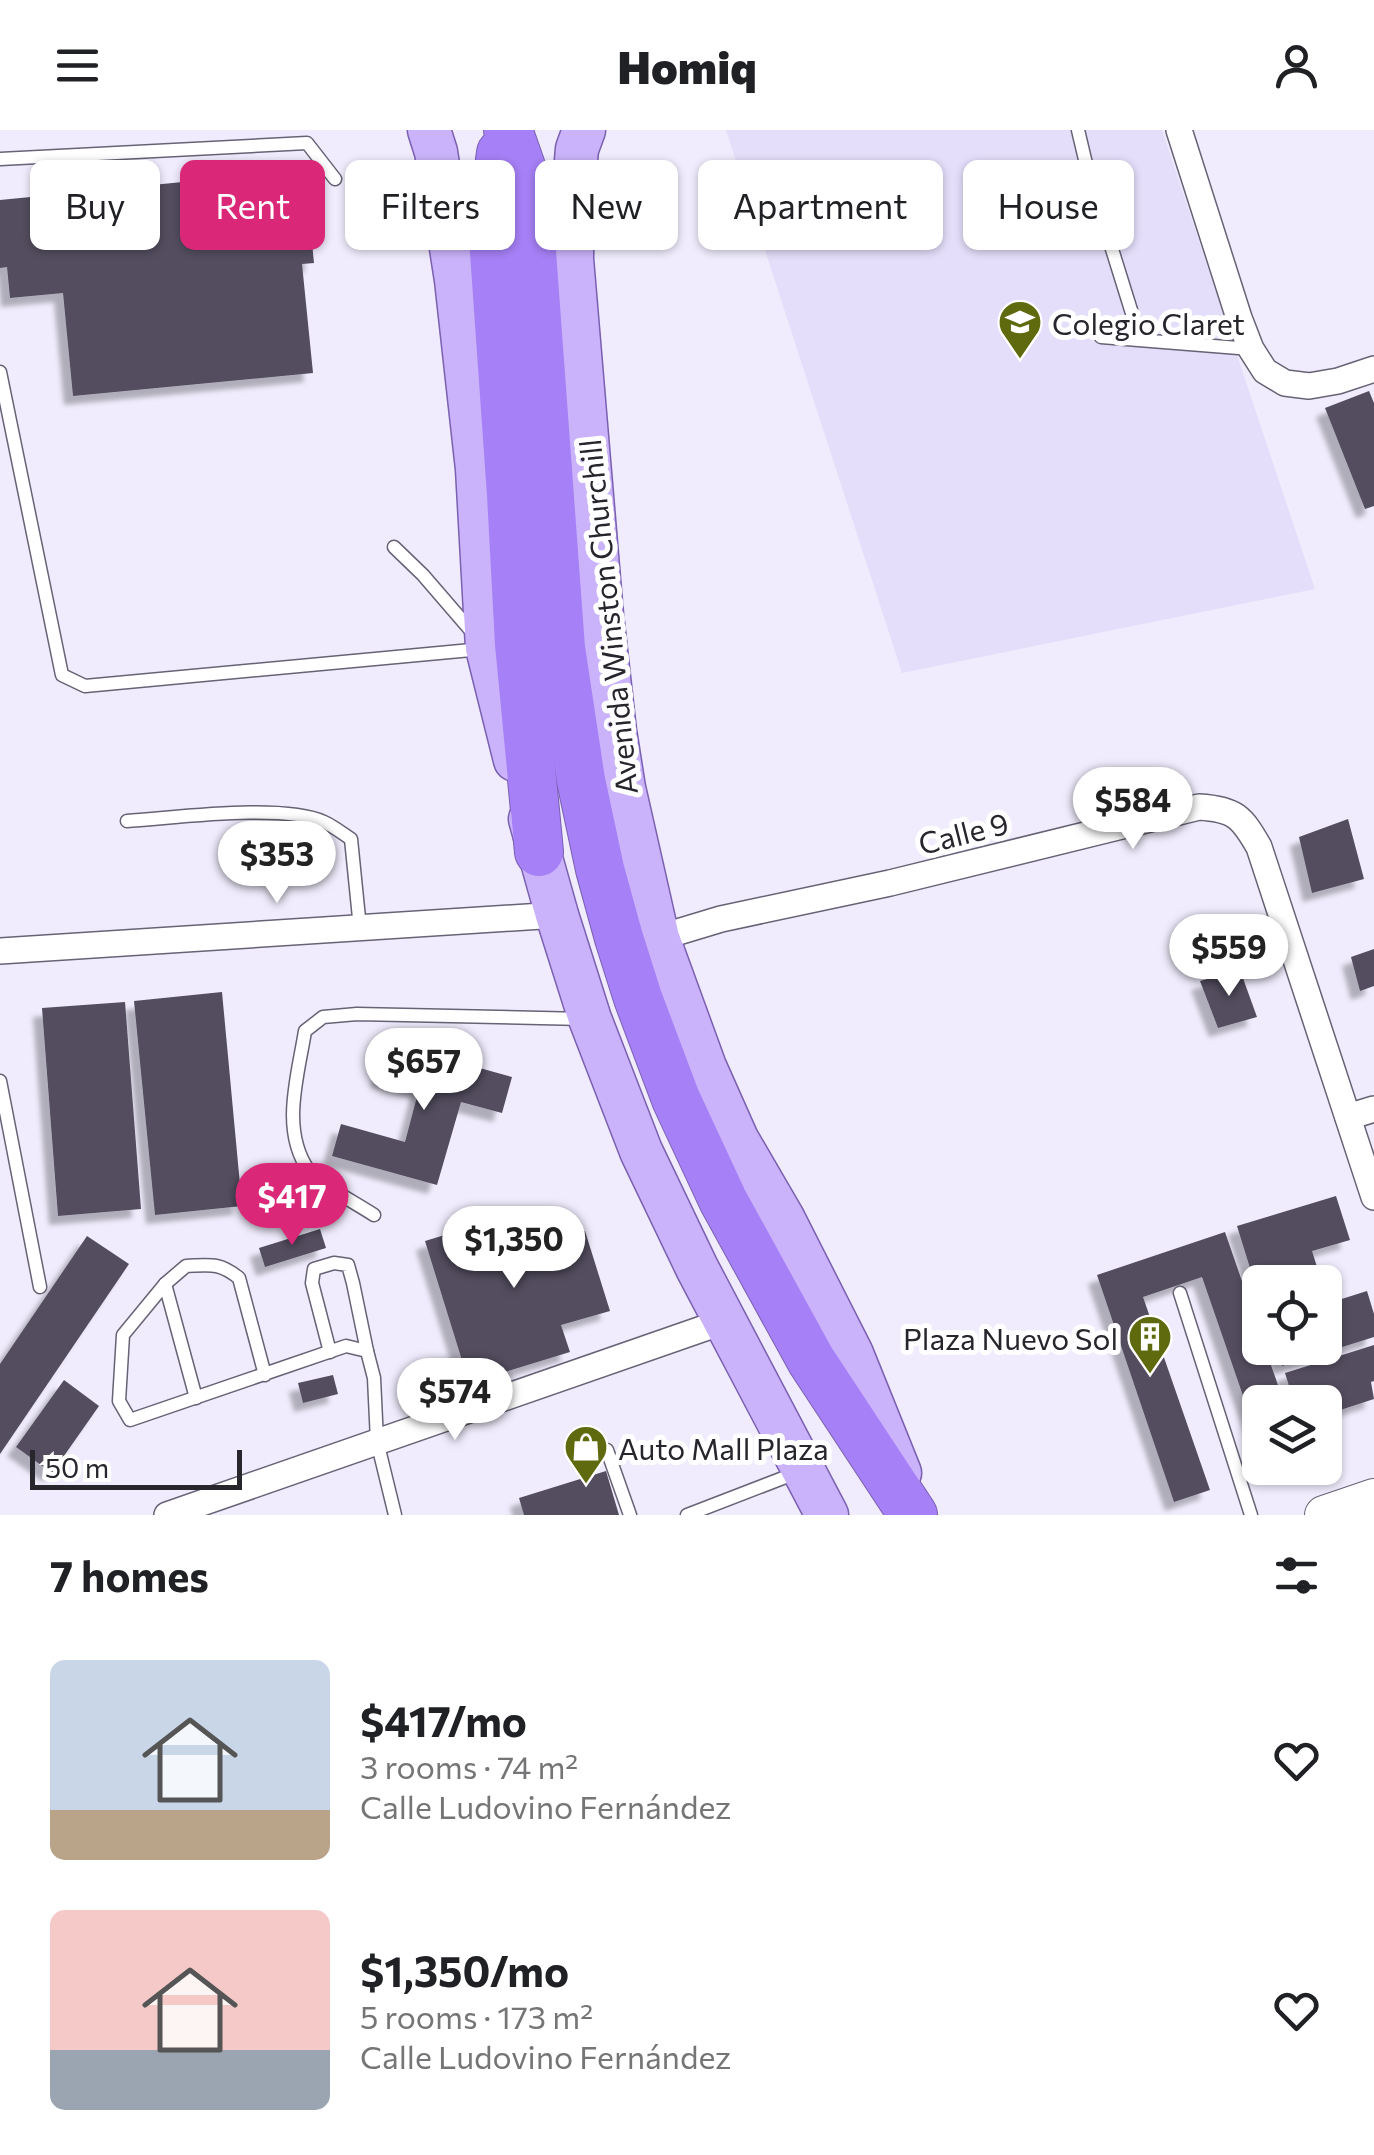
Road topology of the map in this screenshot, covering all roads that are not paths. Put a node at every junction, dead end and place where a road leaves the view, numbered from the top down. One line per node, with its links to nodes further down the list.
1 (508, 130): 16 (highway); 19 (highway)
2 (1078, 130): 9 (lane)
3 (1179, 130): 10 (street)
4 (581, 132): 19 (main road, Avenida Winston Churchill)
5 (436, 137): 14 (main road)
6 (0, 159): 7 (lane)
7 (335, 179)
8 (1101, 337): 9 (lane)
9 (1140, 338): 10 (lane)
10 (1251, 349): 11 (street)
11 (1374, 369)
12 (0, 372): 14 (lane)
13 (394, 547): 14 (lane)
14 (487, 648): 16 (main road)
15 (126, 821): 18 (lane)
16 (539, 852): 17 (main road)
17 (558, 916): 18 (street); 21 (main road)
18 (360, 928): 20 (street)
19 (638, 938): 24 (street, Calle 9); 44 (highway)
20 (0, 951)
21 (590, 1019): 26 (lane); 30 (main road)
22 (0, 1081): 28 (lane)
23 (1374, 1109): 24 (street)
24 (1348, 1117): 25 (street, Calle 9)
25 (1374, 1197)
26 (374, 1215)
27 (166, 1284): 33 (lane); 34 (lane); 34 (lane)
28 (40, 1287)
29 (1180, 1293): 45 (lane)
30 (725, 1322): 35 (street); 37 (main road)
31 (367, 1351): 32 (lane); 32 (lane); 35 (lane)
32 (330, 1352): 33 (lane)
33 (266, 1375): 34 (lane)
34 (196, 1398)
35 (378, 1441): 39 (street); 40 (lane)
36 (608, 1450): 41 (lane)
37 (803, 1470): 42 (lane); 43 (main road)
38 (1374, 1498): 46 (street)
39 (167, 1515)
40 (395, 1515)
41 (630, 1515)
42 (687, 1515)
43 (827, 1515)
44 (915, 1515)
45 (1250, 1515)
46 (1324, 1515)

